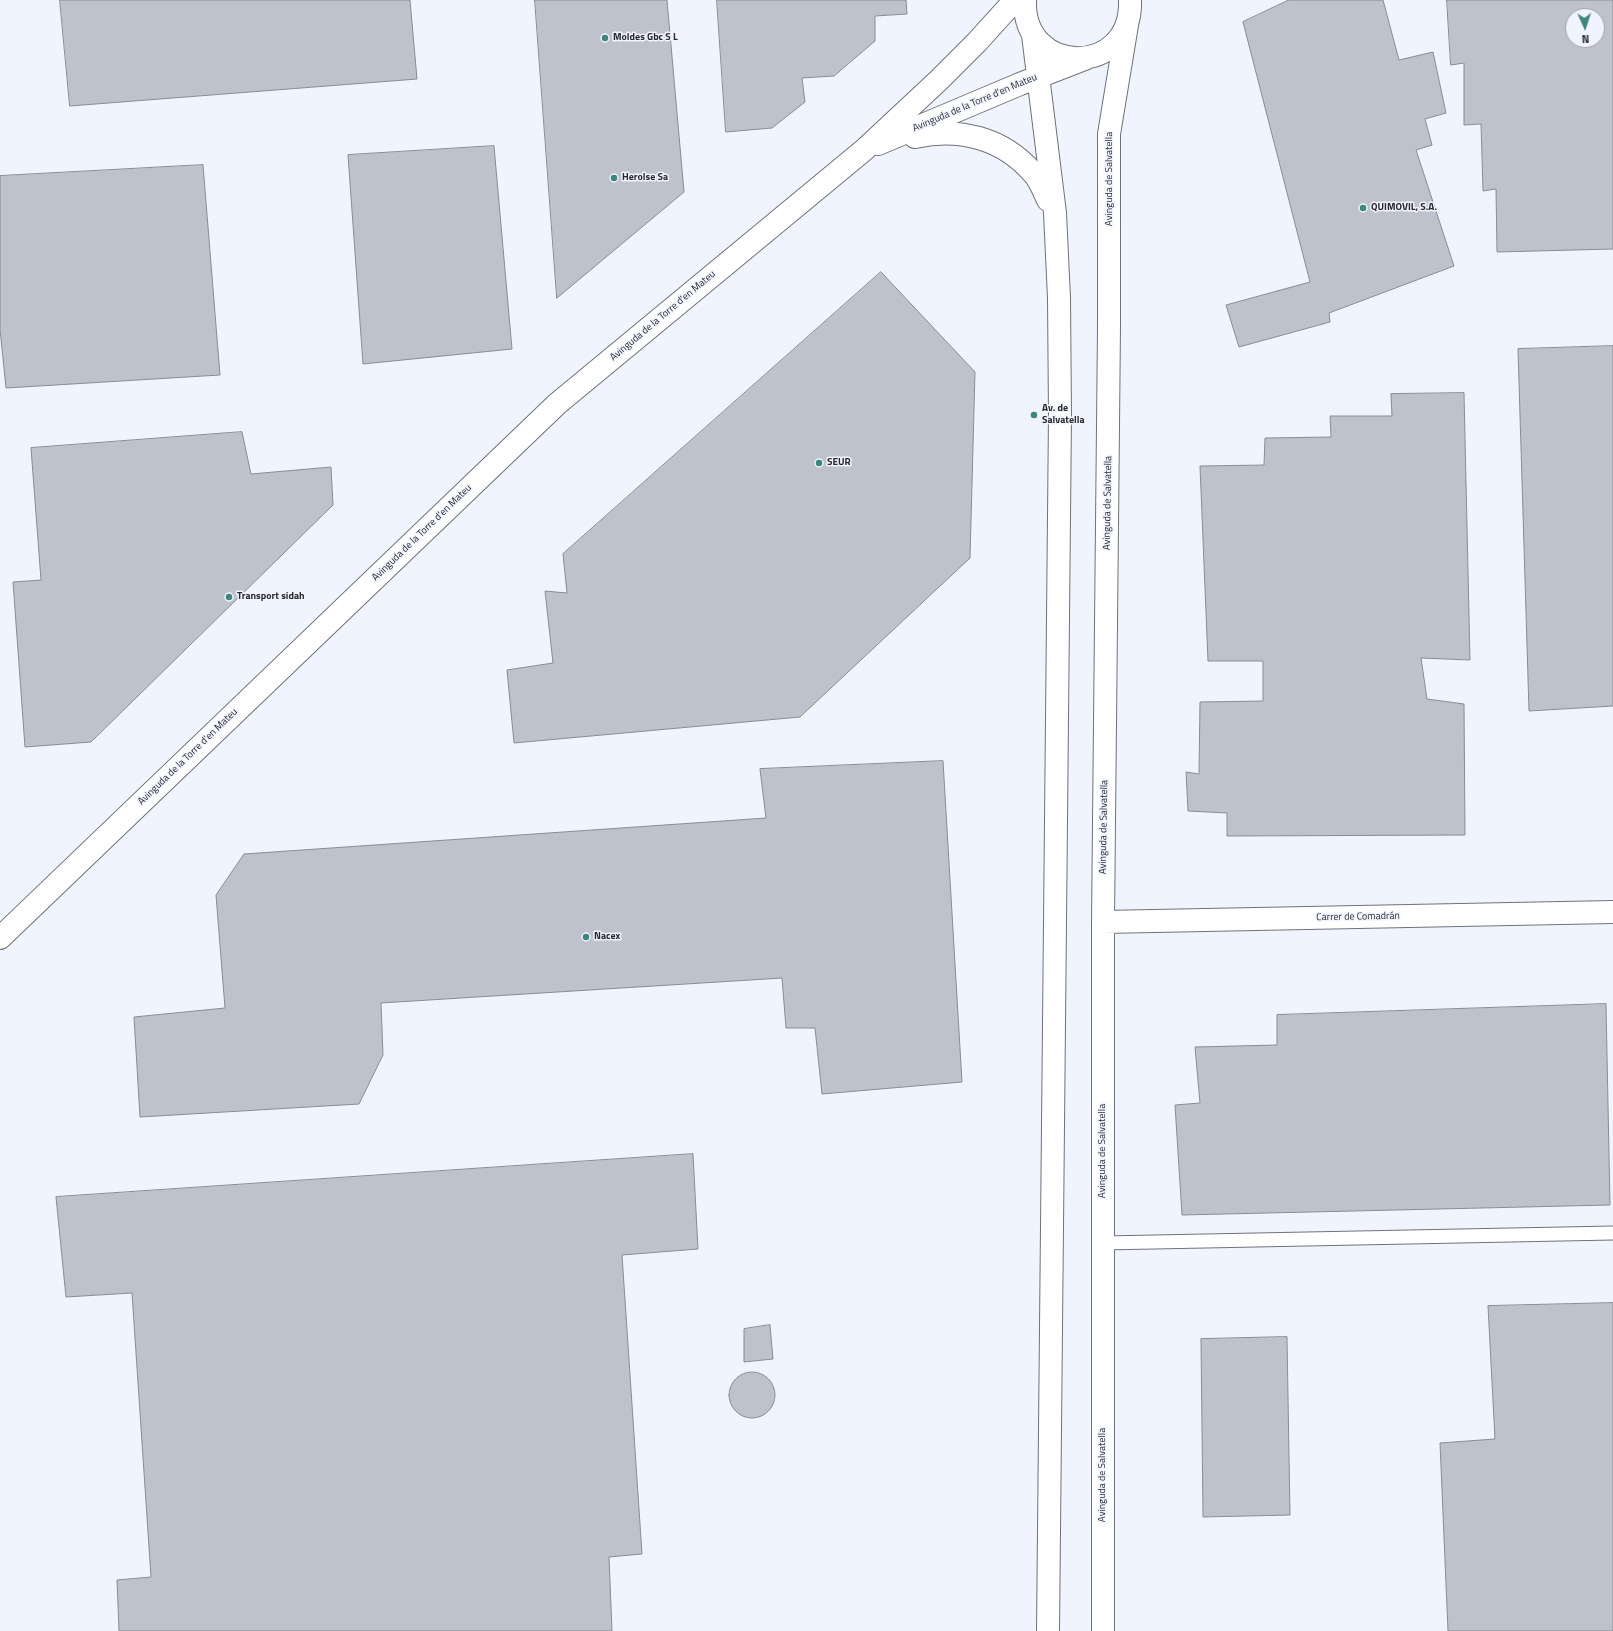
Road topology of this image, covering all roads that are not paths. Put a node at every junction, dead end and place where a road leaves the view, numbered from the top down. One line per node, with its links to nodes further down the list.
1 (1015, 0): 7 (street, Avinguda de la Torre d'en Mateu)
2 (1025, 0): 4 (street)
3 (1133, 9): 5 (street, Avinguda de la Torre d'en Mateu); 10 (street, Avinguda de Salvatella)
4 (1034, 35): 5 (street); 6 (street)
5 (1087, 58): 6 (street, Avinguda de la Torre d'en Mateu)
6 (1038, 77): 7 (street, Avinguda de la Torre d'en Mateu); 8 (street)
7 (864, 150): 8 (street); 11 (street, Avinguda de la Torre d'en Mateu)
8 (1055, 213): 14 (street)
9 (1613, 912): 10 (street, Carrer de Comadrán)
10 (1103, 922): 13 (street, Avinguda de Salvatella)
11 (0, 938)
12 (1613, 1233): 13 (lane)
13 (1103, 1243): 15 (street, Avinguda de Salvatella)
14 (1048, 1631)
15 (1103, 1631)

